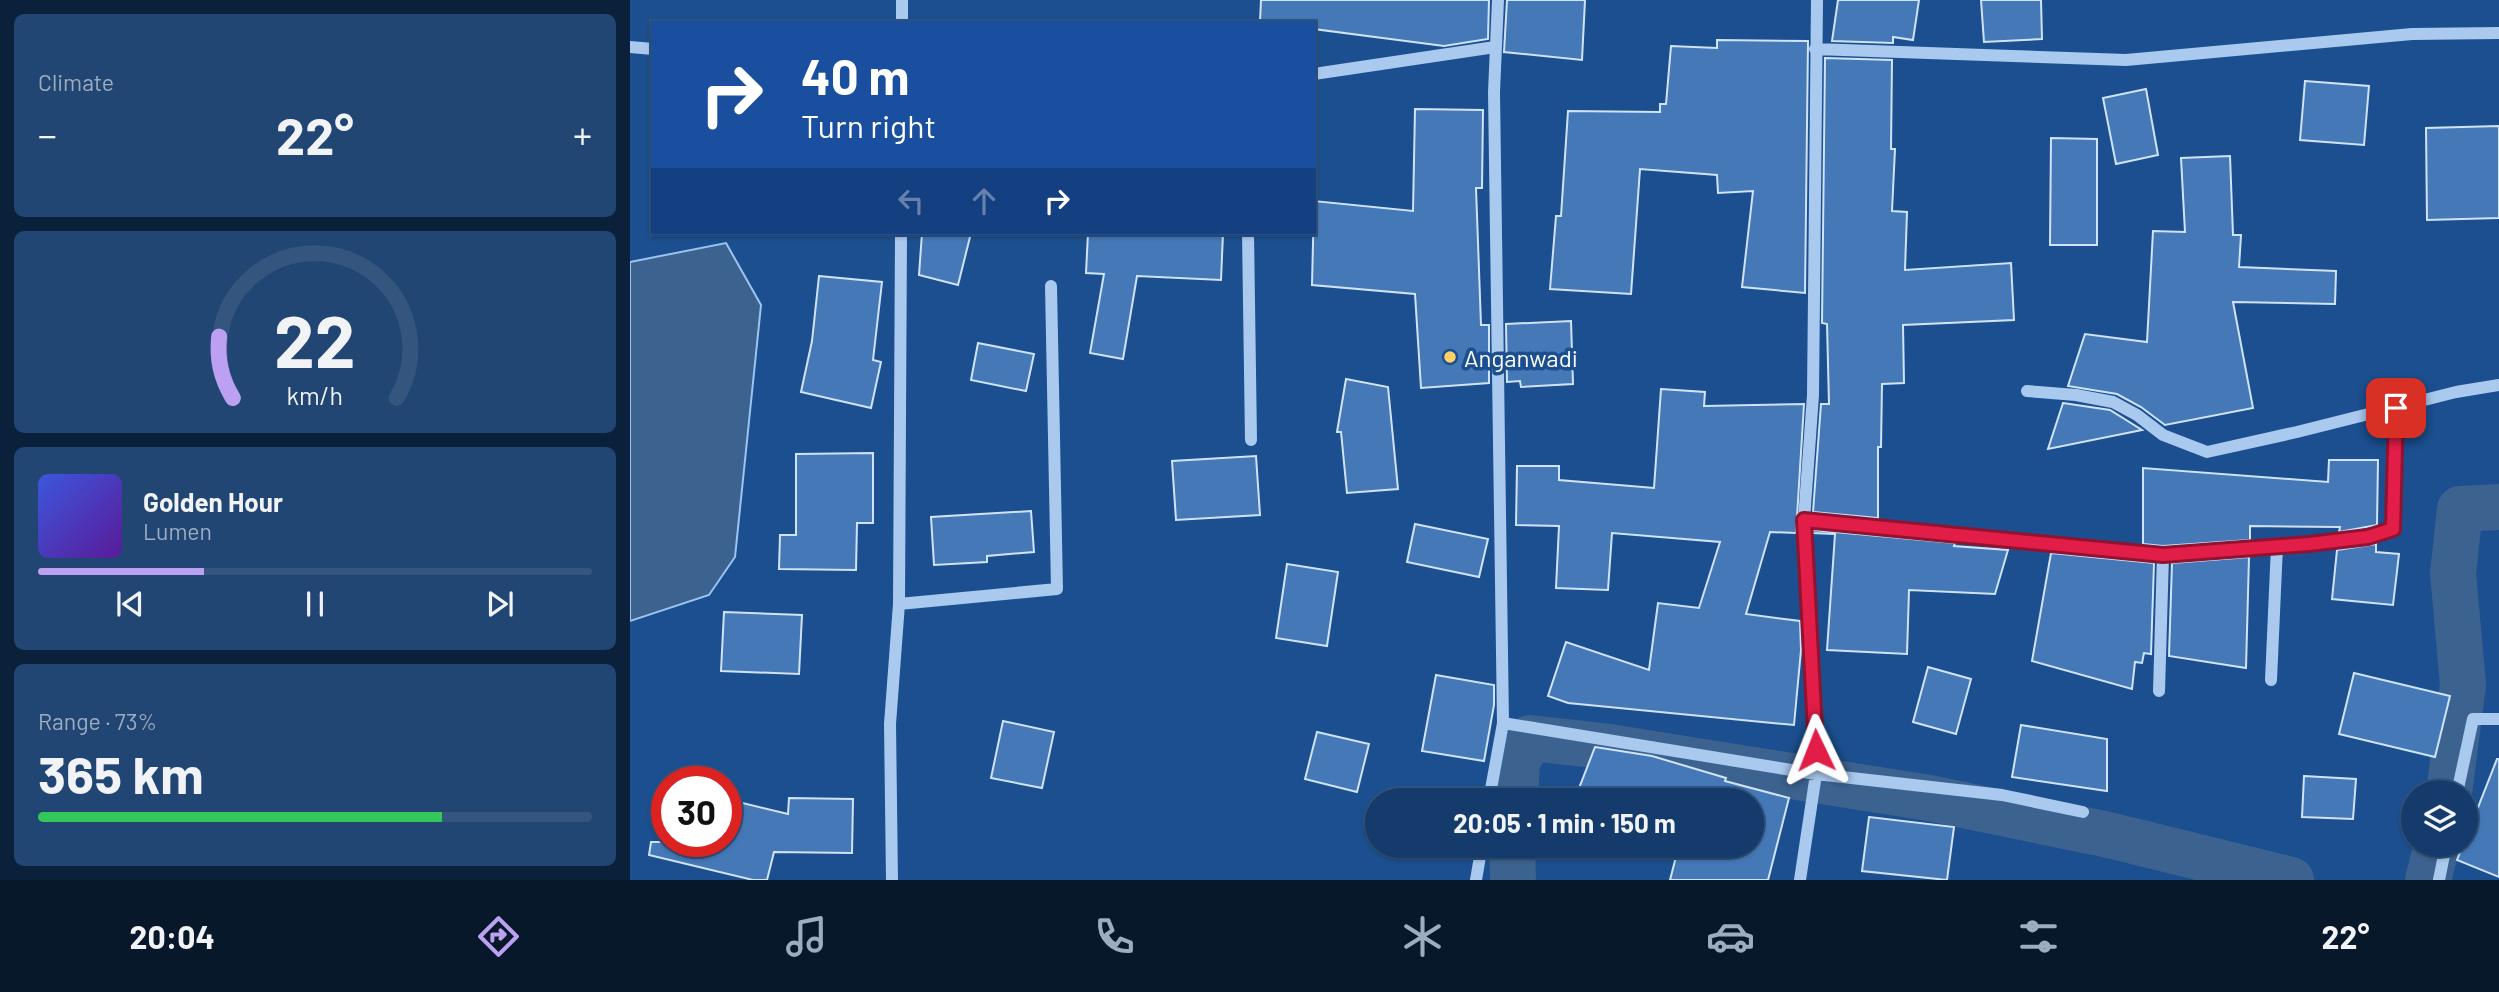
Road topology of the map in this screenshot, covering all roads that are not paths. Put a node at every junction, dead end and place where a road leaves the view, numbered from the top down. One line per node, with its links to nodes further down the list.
1 (902, 0): 4 (street)
2 (1498, 0): 7 (street)
3 (1817, 0): 9 (street)
4 (902, 21)
5 (2499, 33): 9 (street)
6 (630, 47): 8 (street)
7 (1495, 47): 10 (street); 25 (street)
8 (651, 49)
9 (1815, 49): 18 (street)
10 (1316, 74)
11 (901, 235): 21 (street)
12 (1248, 235): 17 (street)
13 (1051, 286): 21 (street)
14 (2499, 385): 16 (street)
15 (2027, 391): 16 (street)
16 (2396, 408): 19 (street)
17 (1251, 440)
18 (1804, 520): 20 (street); 26 (street)
19 (2277, 546): 20 (street); 22 (street)
20 (2163, 555): 23 (street)
21 (899, 604): 32 (street)
22 (2271, 680)
23 (2159, 691)
24 (2499, 719): 27 (street)
25 (1503, 723): 26 (street); 28 (street)
26 (1816, 774): 29 (street); 34 (street)
27 (2460, 780)
28 (1491, 788)
29 (2083, 812)
30 (2444, 857): 35 (street)
31 (1480, 858): 33 (street)
32 (892, 880)
33 (1476, 880)
34 (1800, 880)
35 (2439, 880)

